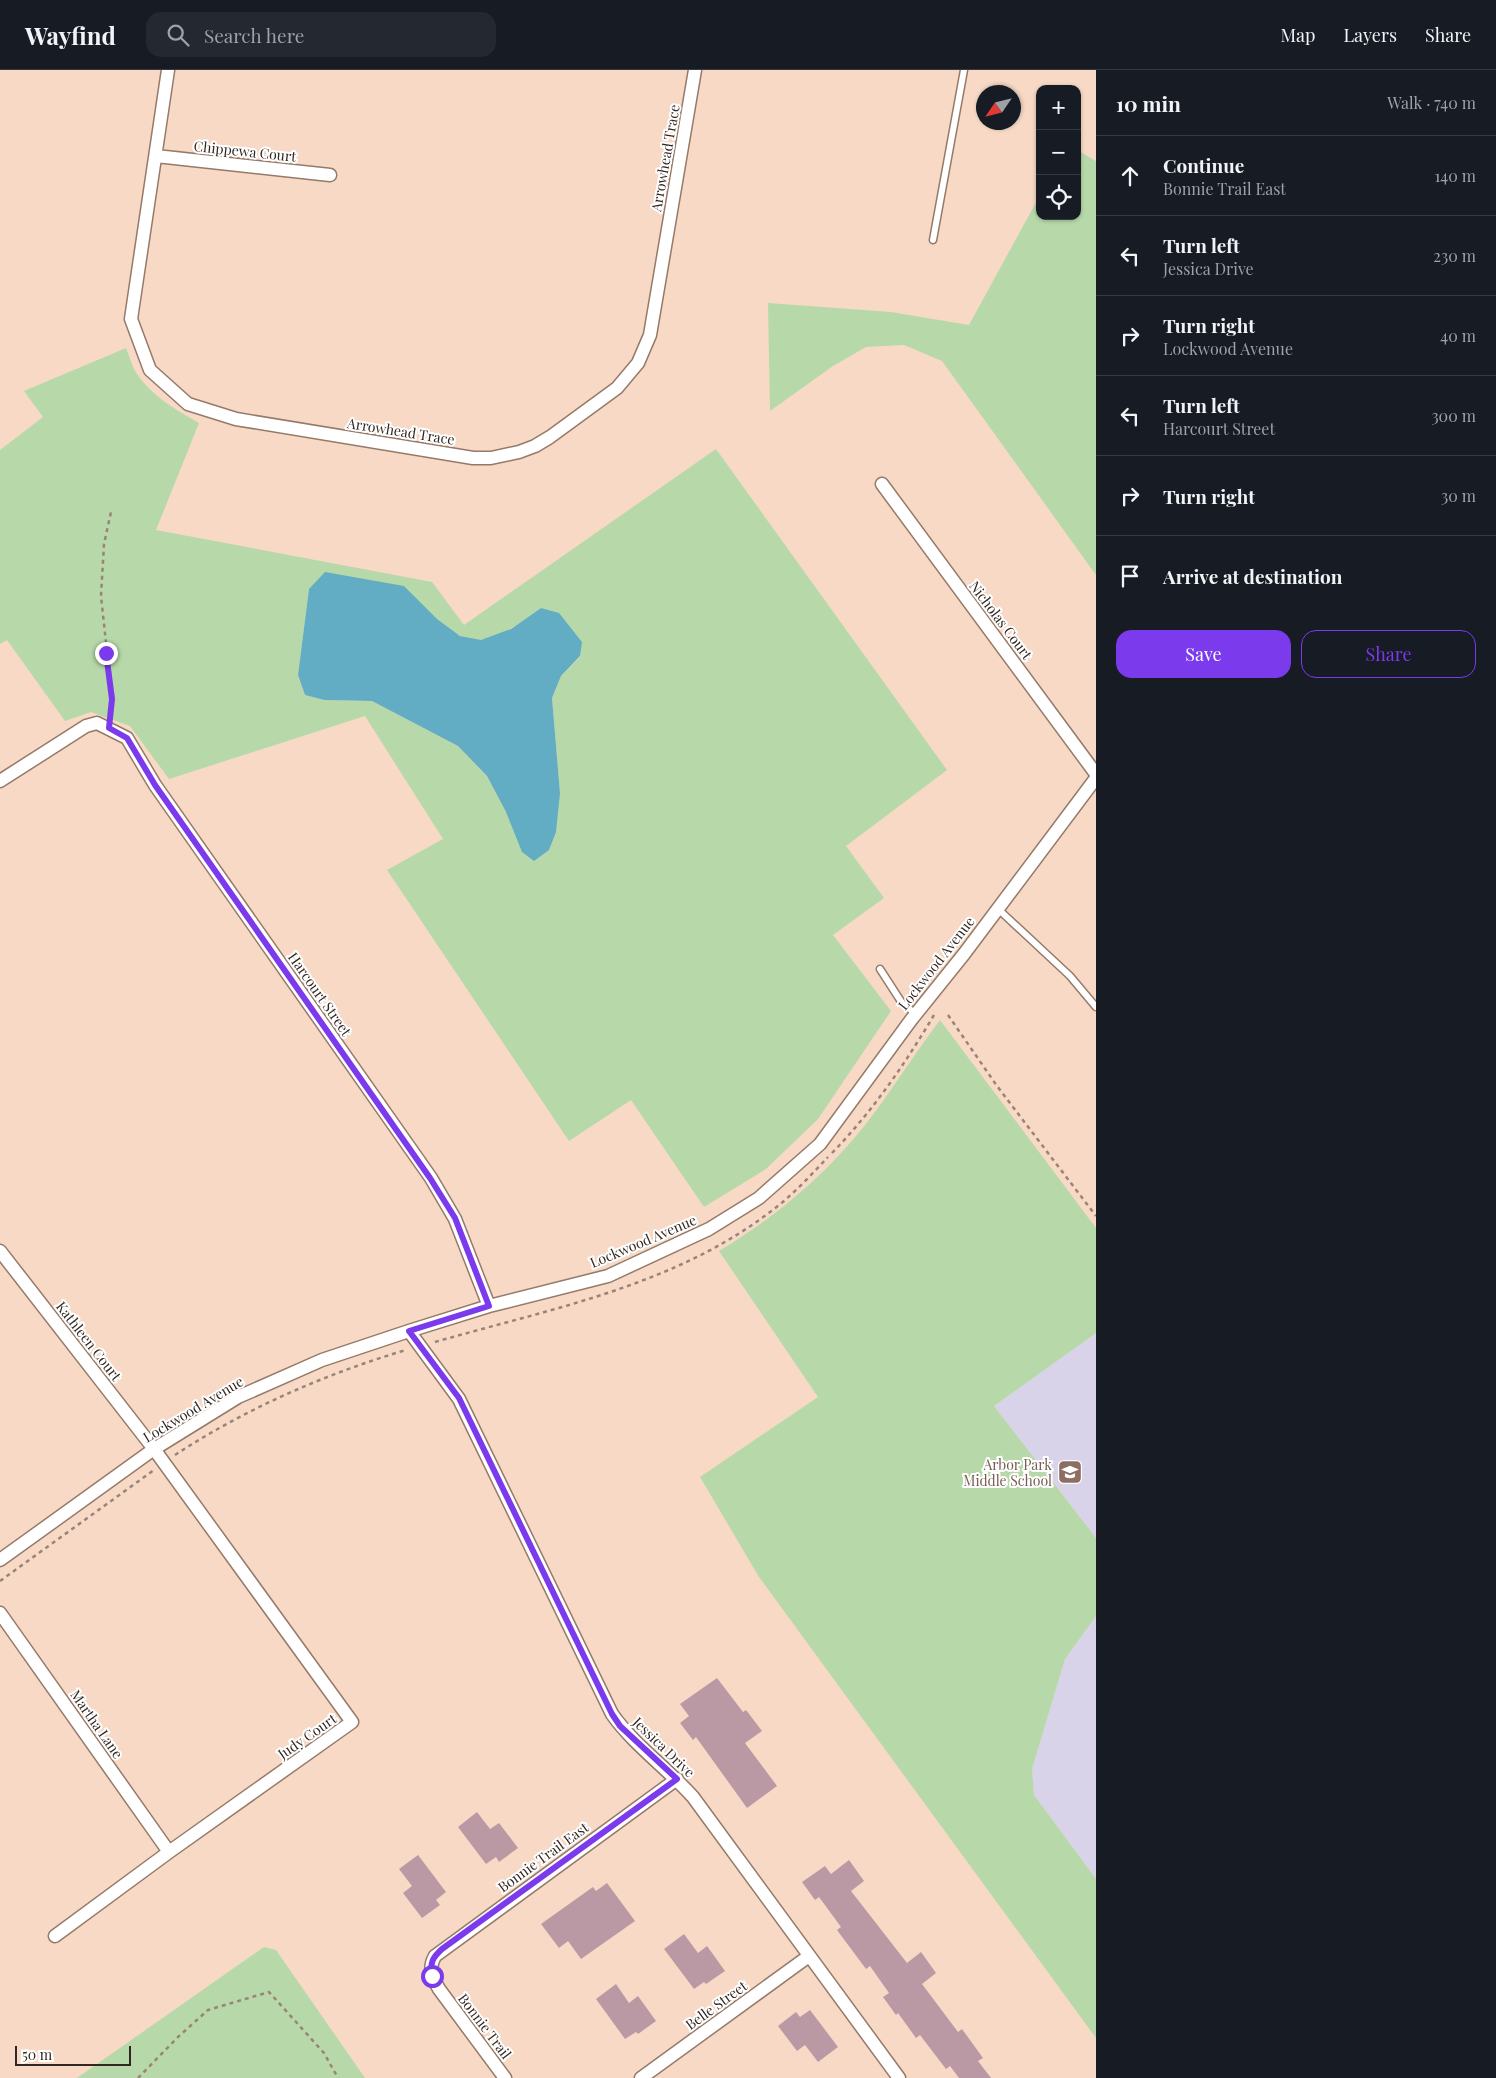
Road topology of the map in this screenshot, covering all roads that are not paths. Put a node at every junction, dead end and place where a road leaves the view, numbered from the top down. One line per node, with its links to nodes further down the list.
1 (168, 70): 4 (street, Arrowhead Trace)
2 (695, 70): 4 (street, Arrowhead Trace)
3 (964, 70): 6 (lane)
4 (156, 156): 5 (street, Chippewa Court)
5 (330, 176)
6 (933, 240)
7 (882, 484): 8 (street, Nicholas Court)
8 (1096, 774)
9 (1096, 778): 11 (street, Lockwood Avenue)
10 (0, 780): 16 (street, Harcourt Street)
11 (997, 908): 13 (lane); 14 (street, Lockwood Avenue)
12 (880, 969): 14 (lane)
13 (1096, 1007)
14 (916, 1014): 16 (street, Lockwood Avenue)
15 (0, 1251): 18 (street, Kathleen Court)
16 (489, 1306): 17 (street, Lockwood Avenue)
17 (409, 1331): 18 (street, Lockwood Avenue); 21 (street, Jessica Drive)
18 (154, 1449): 19 (street, Lockwood Avenue); 22 (street, Judy Court)
19 (0, 1560)
20 (0, 1613): 22 (street, Martha Lane)
21 (677, 1779): 24 (street, Jessica Drive); 25 (street, Bonnie Trail East)
22 (169, 1852): 23 (street, Judy Court)
23 (54, 1936)
24 (809, 1956): 27 (street, Belle Street); 28 (street, Jessica Drive)
25 (430, 1964): 26 (street, Bonnie Trail)
26 (505, 2078)
27 (641, 2078)
28 (899, 2078)

